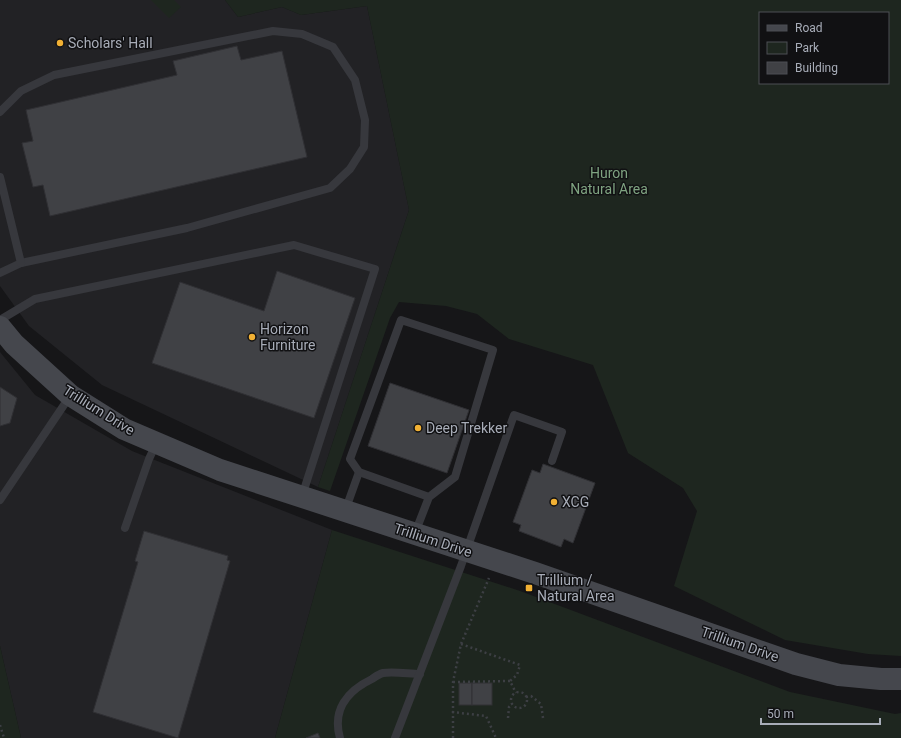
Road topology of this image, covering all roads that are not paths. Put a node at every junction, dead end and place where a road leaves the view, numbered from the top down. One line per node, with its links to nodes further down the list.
1 (0, 112): 3 (lane)
2 (0, 177): 3 (lane)
3 (21, 263): 4 (lane)
4 (0, 273)
5 (0, 320): 11 (lane)
6 (0, 328): 7 (street, Trillium Drive)
7 (70, 395): 8 (street, Trillium Drive); 13 (lane)
8 (157, 443): 11 (street, Trillium Drive); 15 (lane)
9 (552, 461): 17 (lane)
10 (359, 472): 12 (lane); 12 (lane); 14 (lane)
11 (302, 497): 14 (street, Trillium Drive)
12 (429, 497): 16 (lane)
13 (0, 500)
14 (345, 511): 16 (street, Trillium Drive)
15 (125, 528)
16 (415, 534): 17 (street, Trillium Drive)
17 (466, 550): 18 (lane); 19 (street, Trillium Drive)
18 (420, 674): 20 (lane); 21 (lane)
19 (901, 679)
20 (340, 738)
21 (396, 738)

